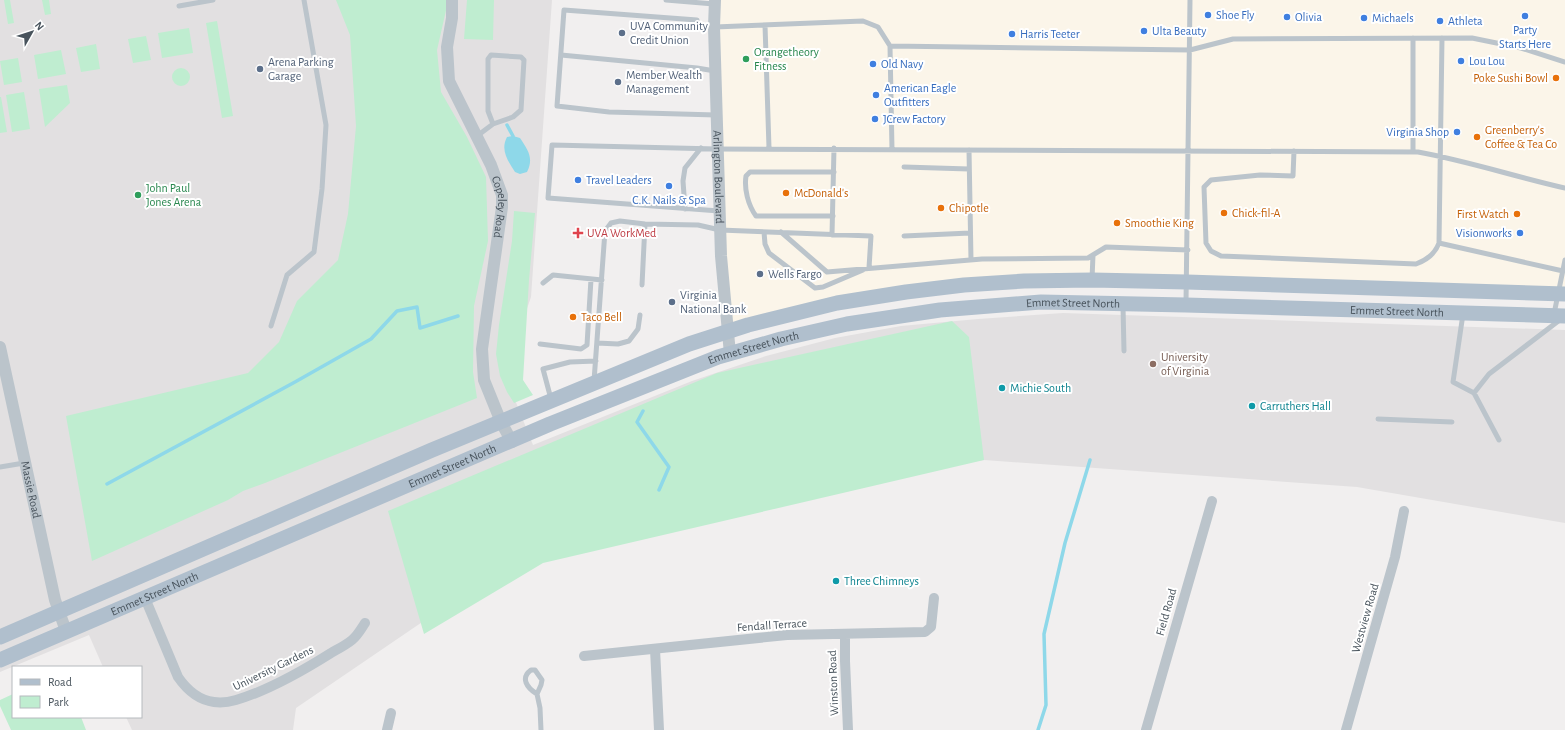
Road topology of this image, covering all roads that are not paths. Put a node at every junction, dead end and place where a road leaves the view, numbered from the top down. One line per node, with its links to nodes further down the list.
1 (213, 0): 7 (lane)
2 (304, 0): 64 (lane)
3 (452, 0): 20 (street, Copeley Road)
4 (666, 0): 6 (lane)
5 (1190, 0): 14 (lane)
6 (715, 2): 10 (street, Arlington Boulevard)
7 (180, 6)
8 (697, 20): 15 (lane)
9 (765, 25): 10 (lane); 13 (lane); 23 (lane)
10 (714, 27): 17 (street, Arlington Boulevard)
11 (1413, 38): 12 (lane); 14 (lane); 29 (lane)
12 (1442, 38): 16 (lane); 30 (lane)
13 (890, 46): 14 (lane); 25 (lane)
14 (1190, 50): 27 (lane)
15 (561, 55): 17 (lane); 18 (lane)
16 (1565, 62)
17 (715, 72): 18 (street, Arlington Boulevard)
18 (716, 115): 22 (street, Arlington Boulevard)
19 (493, 124): 19 (lane); 20 (lane)
20 (477, 136): 76 (street, Copeley Road)
21 (701, 148): 22 (lane); 35 (lane); 35 (lane)
22 (717, 148): 23 (lane); 36 (street, Arlington Boulevard)
23 (769, 148): 24 (lane)
24 (834, 148): 25 (lane); 33 (lane)
25 (892, 150): 26 (lane)
26 (969, 150): 27 (lane); 32 (lane)
27 (1189, 150): 28 (lane); 46 (lane)
28 (1294, 151): 29 (lane); 45 (lane)
29 (1413, 152): 30 (lane)
30 (1440, 156): 34 (lane); 45 (lane)
31 (904, 167): 32 (lane)
32 (969, 169): 42 (lane)
33 (834, 172): 37 (lane); 37 (lane)
34 (1565, 188)
35 (685, 209): 36 (lane)
36 (720, 211): 39 (street, Arlington Boulevard)
37 (833, 216): 43 (lane)
38 (645, 224): 39 (lane); 53 (lane); 57 (lane)
39 (720, 230): 40 (lane); 65 (street, Arlington Boulevard)
40 (764, 232): 41 (lane); 50 (lane)
41 (781, 232): 43 (lane); 50 (lane)
42 (970, 233): 44 (lane); 48 (lane)
43 (832, 235): 50 (lane)
44 (904, 236)
45 (1439, 243): 51 (lane)
46 (1188, 250): 47 (lane); 55 (lane)
47 (1093, 255): 48 (lane); 54 (lane)
48 (971, 260): 50 (lane)
49 (1565, 260): 51 (lane)
50 (870, 268)
51 (1562, 271): 58 (lane)
52 (591, 279): 53 (lane); 56 (lane); 67 (lane)
53 (602, 280): 66 (lane)
54 (1092, 280): 55 (main road, Emmet Street North); 65 (main road, Emmet Street North)
55 (1187, 282): 58 (main road, Emmet Street North); 60 (lane)
56 (543, 283)
57 (642, 285)
58 (1562, 294): 63 (lane)
59 (1123, 303): 60 (main road, Emmet Street North); 69 (lane); 70 (main road, Emmet Street North)
60 (1186, 305): 61 (main road, Emmet Street North)
61 (1463, 313): 63 (main road, Emmet Street North); 73 (lane)
62 (640, 315): 66 (lane)
63 (1561, 316): 73 (lane)
64 (271, 326)
65 (728, 330): 70 (street, Arlington Boulevard); 72 (main road, Emmet Street North)
66 (597, 343): 71 (lane)
67 (540, 344)
68 (0, 347): 80 (street, Massie Road)
69 (1124, 351)
70 (730, 354): 79 (main road, Emmet Street North)
71 (596, 361): 72 (lane); 74 (lane)
72 (594, 382): 74 (main road, Emmet Street North)
73 (1474, 393): 78 (lane)
74 (551, 400): 76 (main road, Emmet Street North)
75 (1378, 419): 77 (lane)
76 (501, 422): 79 (street, Copeley Road); 86 (main road, Emmet Street North)
77 (1452, 422)
78 (1499, 440)
79 (512, 442): 84 (main road, Emmet Street North)
80 (25, 462): 81 (lane); 86 (street, Massie Road)
81 (0, 467)
82 (1212, 500): 100 (street, Field Road)
83 (1404, 511): 101 (street, Westview Road)
84 (145, 598): 87 (street, University Gardens); 88 (main road, Emmet Street North)
85 (934, 598): 89 (street, Fendall Terrace)
86 (58, 611): 88 (street, Massie Road); 90 (main road, Emmet Street North)
87 (365, 623)
88 (66, 632): 93 (main road, Emmet Street North)
89 (845, 635): 91 (street, Fendall Terrace); 99 (street, Winston Road)
90 (0, 637)
91 (656, 649): 92 (street, Fendall Terrace); 98 (street)
92 (584, 656)
93 (0, 660)
94 (537, 694): 97 (lane)
95 (391, 713): 96 (street)
96 (387, 730)
97 (541, 730)
98 (659, 730)
99 (848, 730)
100 (1146, 730)
101 (1346, 730)

